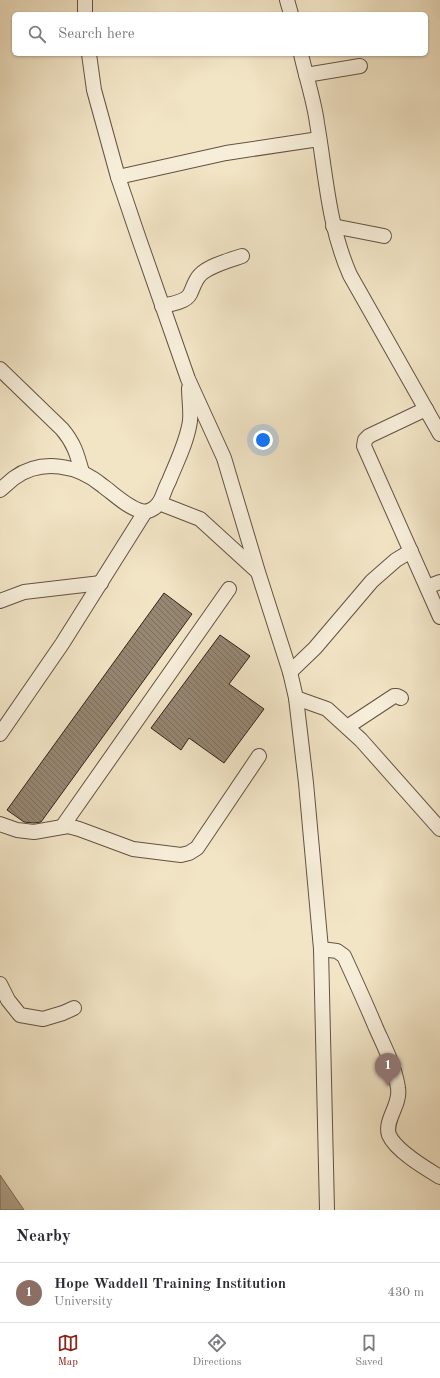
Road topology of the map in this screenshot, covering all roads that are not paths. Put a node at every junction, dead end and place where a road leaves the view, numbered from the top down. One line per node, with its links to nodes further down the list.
1 (85, 0): 3 (street)
2 (287, 0): 4 (street)
3 (85, 12)
4 (290, 12)
5 (89, 56): 10 (street)
6 (301, 56): 8 (street)
7 (360, 66): 8 (street)
8 (306, 75): 9 (street)
9 (320, 139): 10 (street); 11 (street)
10 (118, 177): 14 (street)
11 (333, 226): 12 (street); 17 (street)
12 (384, 236)
13 (242, 256): 14 (street)
14 (162, 306): 16 (street)
15 (0, 369): 19 (street)
16 (188, 379): 21 (street); 24 (street)
17 (426, 409): 18 (street); 23 (street)
18 (440, 434)
19 (82, 472): 20 (street); 22 (street)
20 (0, 490)
21 (159, 503): 22 (street); 24 (street)
22 (146, 512): 26 (street)
23 (411, 551): 27 (street); 31 (street)
24 (258, 572): 31 (street)
25 (440, 582): 27 (street)
26 (101, 583): 29 (street); 35 (street)
27 (427, 587): 30 (street)
28 (229, 588): 38 (street)
29 (0, 601)
30 (440, 617)
31 (290, 672): 32 (street)
32 (296, 698): 34 (street); 40 (street)
33 (401, 698): 34 (street)
34 (347, 727): 39 (street)
35 (0, 734)
36 (259, 756): 38 (street)
37 (0, 824): 38 (street)
38 (62, 827)
39 (440, 829)
40 (321, 949): 43 (street); 44 (street)
41 (0, 984): 42 (street)
42 (74, 1008)
43 (440, 1177)
44 (327, 1210)

